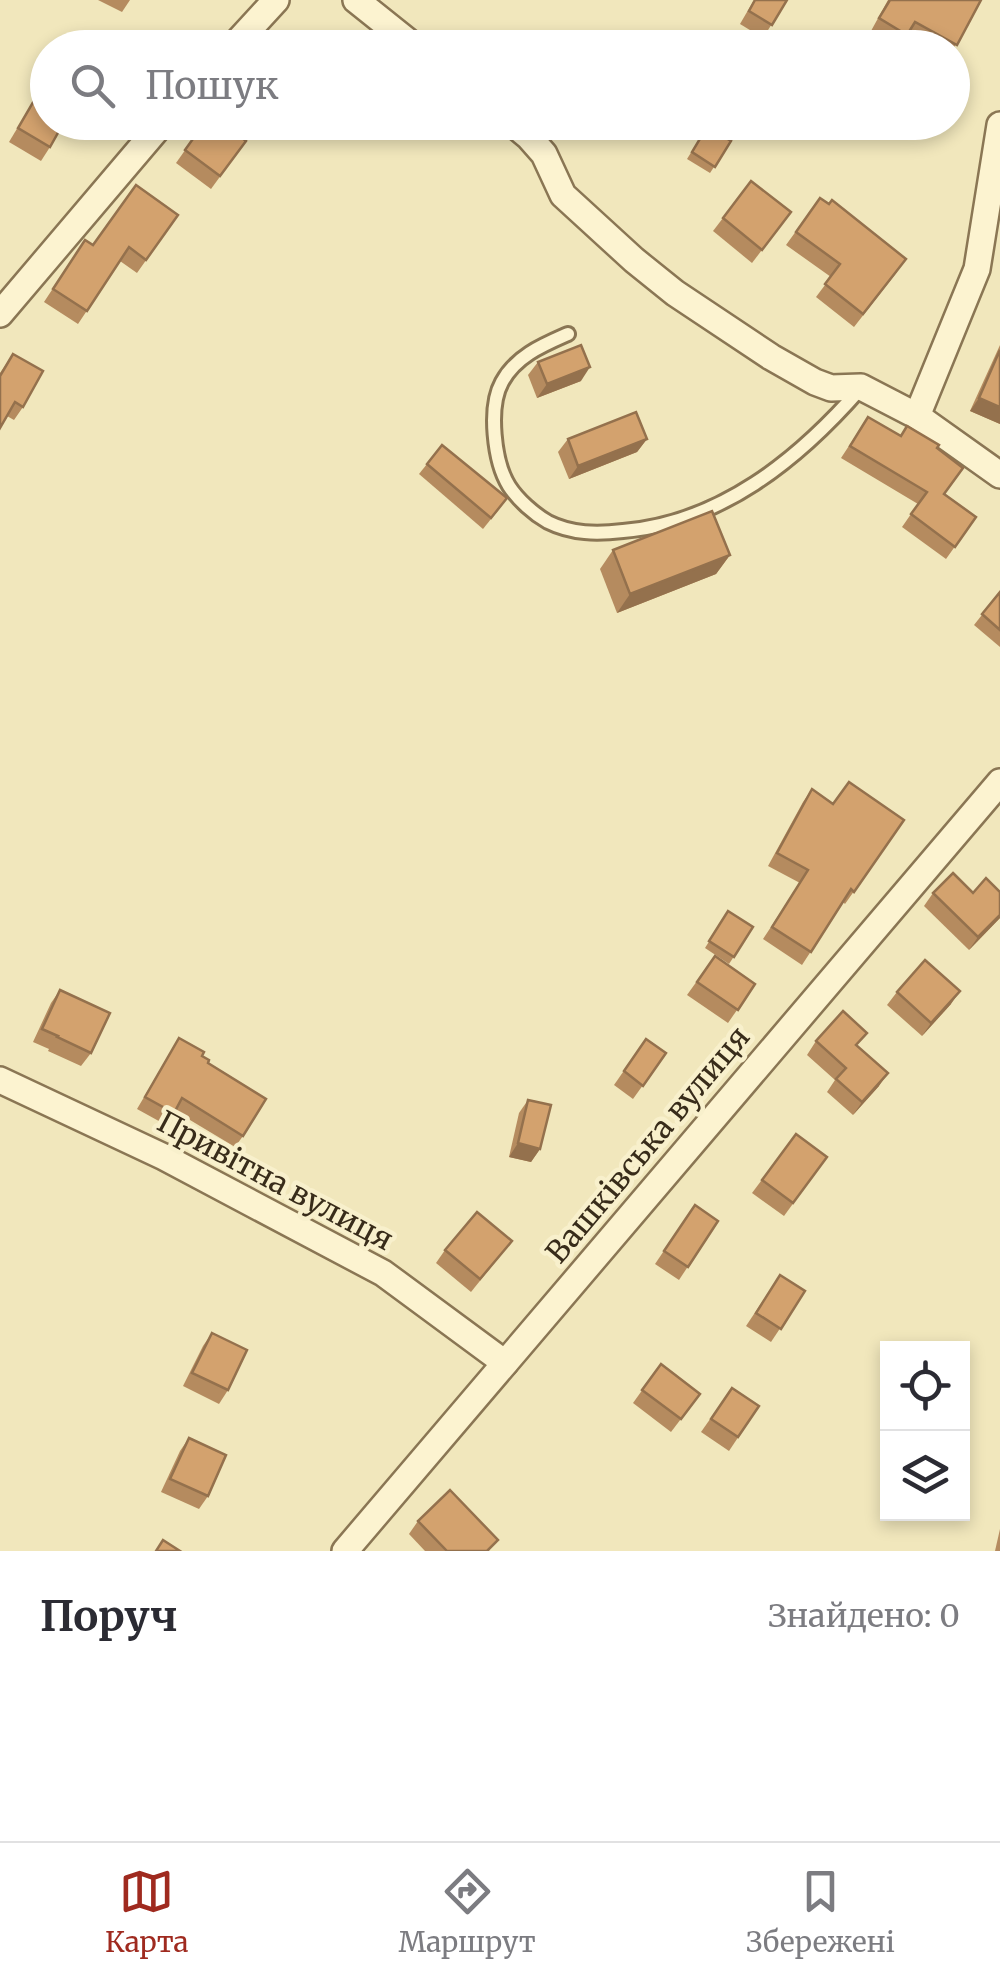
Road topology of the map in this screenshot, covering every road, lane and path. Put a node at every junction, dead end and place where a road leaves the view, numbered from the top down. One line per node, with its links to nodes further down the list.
1 (276, 0): 3 (street)
2 (356, 0): 4 (street)
3 (248, 30)
4 (394, 30)
5 (1000, 126): 11 (street)
6 (147, 140): 8 (street)
7 (532, 140): 10 (street)
8 (0, 314)
9 (568, 334): 10 (lane)
10 (861, 387): 11 (street)
11 (917, 416): 12 (street)
12 (1000, 475)
13 (1000, 782): 15 (street, Вашківська вулиця)
14 (0, 1080): 15 (street, Привітна вулиця)
15 (505, 1363): 16 (street, Вашківська вулиця)
16 (345, 1551)

